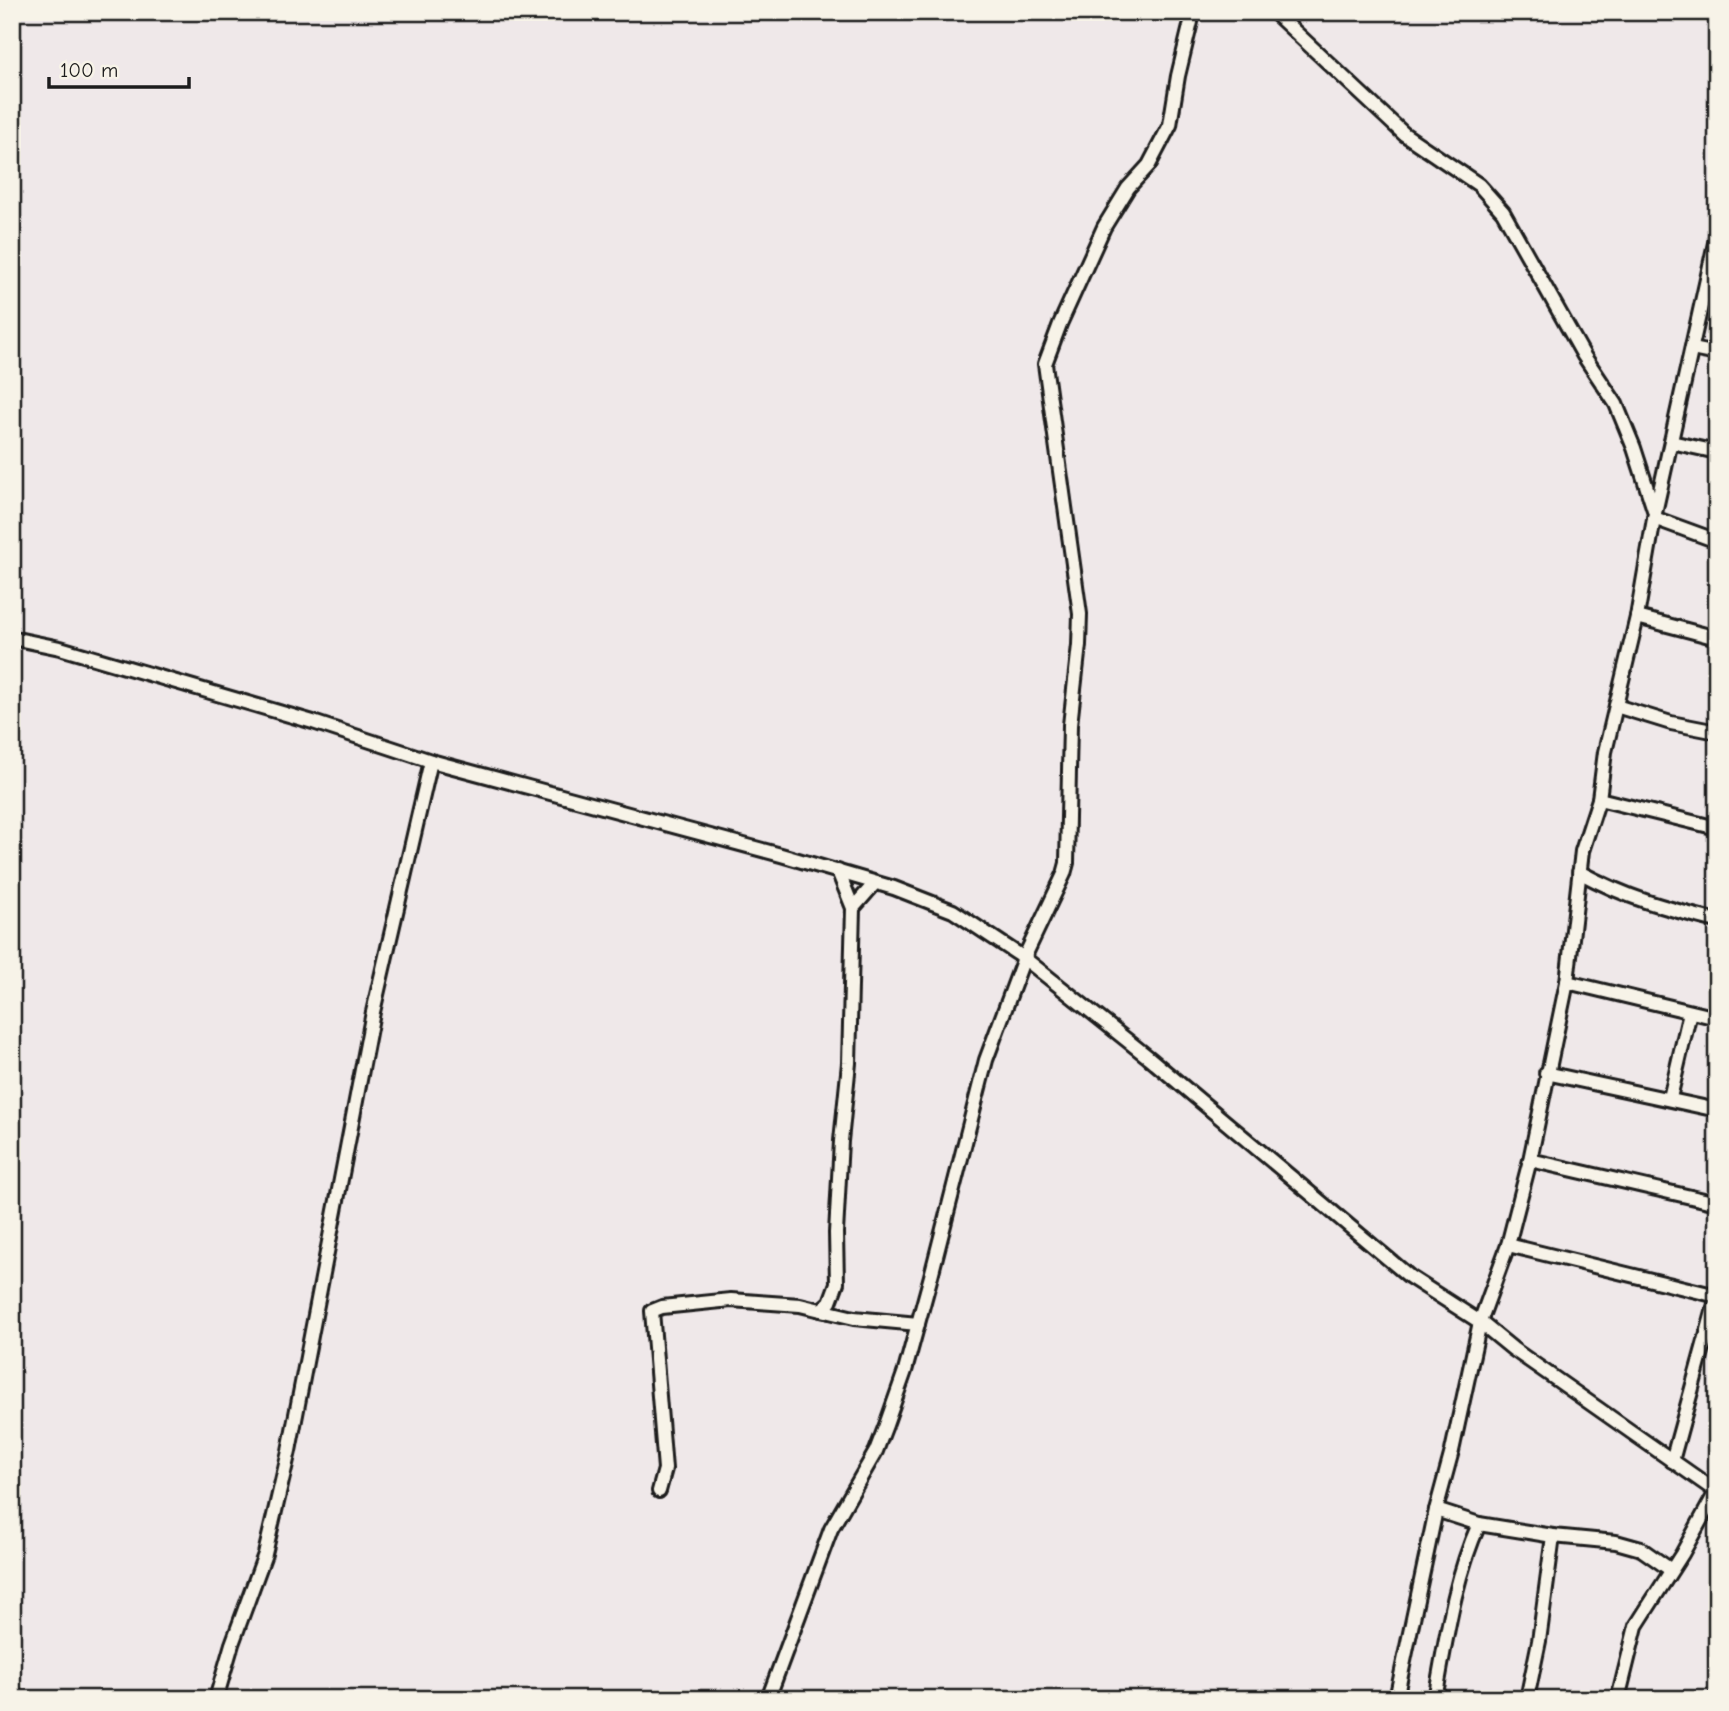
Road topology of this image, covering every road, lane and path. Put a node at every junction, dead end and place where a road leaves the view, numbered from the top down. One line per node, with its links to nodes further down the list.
1 (1190, 12): 24 (street)
2 (1274, 12): 9 (street)
3 (1717, 234): 4 (street)
4 (1714, 257): 5 (street)
5 (1692, 349): 6 (street); 7 (street)
6 (1717, 354)
7 (1671, 442): 8 (street); 9 (street)
8 (1717, 452)
9 (1654, 516): 10 (street); 11 (street)
10 (1717, 541)
11 (1637, 617): 13 (street); 14 (street)
12 (12, 638): 16 (street)
13 (1717, 638)
14 (1616, 706): 15 (street); 17 (street)
15 (1717, 732)
16 (431, 761): 19 (street); 45 (street)
17 (1599, 799): 18 (street); 20 (street)
18 (1717, 828)
19 (838, 871): 21 (street); 22 (street)
20 (1579, 872): 23 (street); 25 (street)
21 (875, 883): 22 (street); 24 (street)
22 (853, 908): 35 (street)
23 (1717, 921)
24 (1024, 958): 36 (street); 37 (street)
25 (1567, 982): 26 (street); 28 (street)
26 (1690, 1012): 27 (street); 29 (street)
27 (1717, 1018)
28 (1546, 1073): 29 (street); 31 (street)
29 (1670, 1098): 30 (street)
30 (1717, 1110)
31 (1530, 1160): 32 (street); 33 (street)
32 (1717, 1203)
33 (1508, 1245): 34 (street); 36 (street)
34 (1717, 1297): 38 (street)
35 (821, 1310): 37 (street); 39 (street)
36 (1480, 1322): 38 (street); 41 (street)
37 (918, 1324): 46 (street)
38 (1672, 1461): 40 (street)
39 (659, 1491)
40 (1716, 1492): 44 (street)
41 (1436, 1510): 42 (street); 47 (street)
42 (1479, 1524): 43 (street); 48 (street)
43 (1553, 1536): 44 (street); 49 (street)
44 (1671, 1570): 50 (street)
45 (216, 1699)
46 (768, 1699)
47 (1396, 1699)
48 (1435, 1699)
49 (1527, 1699)
50 (1618, 1699)

